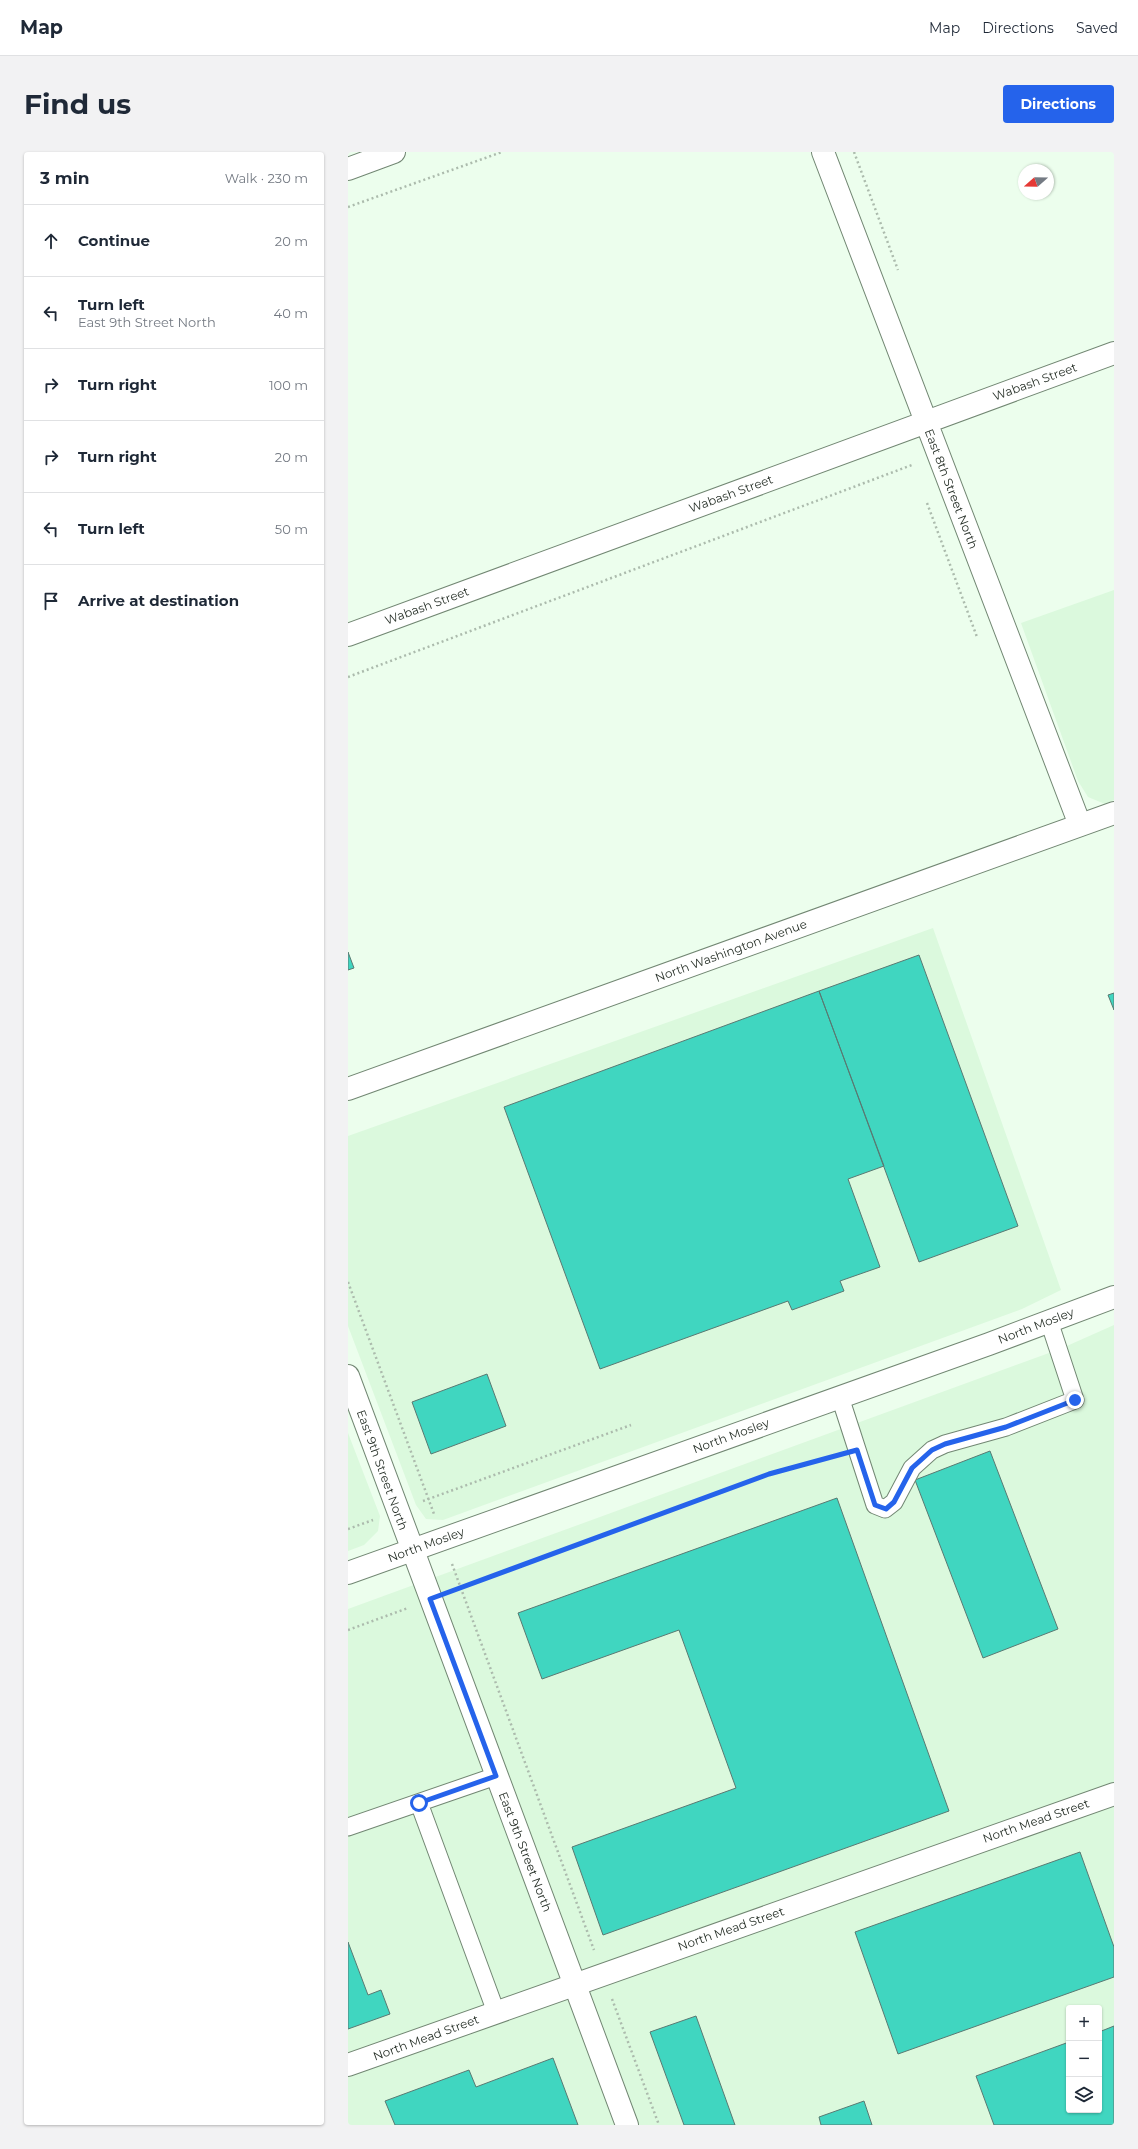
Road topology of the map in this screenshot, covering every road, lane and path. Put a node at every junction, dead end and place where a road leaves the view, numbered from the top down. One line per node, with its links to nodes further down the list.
1 (394, 152): 4 (street)
2 (502, 152): 5 (path)
3 (823, 152): 7 (street, East 8th Street North)
4 (348, 169)
5 (348, 207)
6 (1114, 353): 7 (street, Wabash Street)
7 (926, 422): 9 (street, Wabash Street); 12 (street, East 8th Street North)
8 (912, 465): 10 (path)
9 (348, 634)
10 (348, 677)
11 (1114, 813): 12 (street, North Washington Avenue)
12 (1080, 825): 13 (street, North Washington Avenue)
13 (348, 1089)
14 (348, 1282): 21 (path)
15 (1114, 1297): 16 (street, North Mosley)
16 (1049, 1321): 18 (street, North Mosley); 20 (lane)
17 (348, 1376): 22 (street, East 9th Street North)
18 (840, 1398): 20 (lane); 24 (street, North Mosley)
19 (631, 1425): 21 (path)
20 (857, 1450): 27 (path)
21 (429, 1499): 22 (path); 24 (path)
22 (397, 1511): 23 (path); 25 (street, East 9th Street North)
23 (348, 1529)
24 (443, 1539): 25 (street, North Mosley); 27 (path)
25 (412, 1550): 26 (street, North Mosley); 28 (street, East 9th Street North)
26 (348, 1573)
27 (461, 1588): 28 (path); 34 (path)
28 (430, 1599): 29 (path); 30 (street, East 9th Street North)
29 (348, 1630)
30 (496, 1776): 32 (lane); 35 (street, East 9th Street North)
31 (1114, 1794): 34 (street, North Mead Street)
32 (419, 1803): 33 (lane); 36 (lane)
33 (348, 1827)
34 (603, 1974): 35 (street, North Mead Street); 39 (path)
35 (574, 1984): 36 (street, North Mead Street); 38 (street, East 9th Street North)
36 (496, 2012): 37 (street, North Mead Street)
37 (348, 2066)
38 (627, 2125)
39 (659, 2125)

